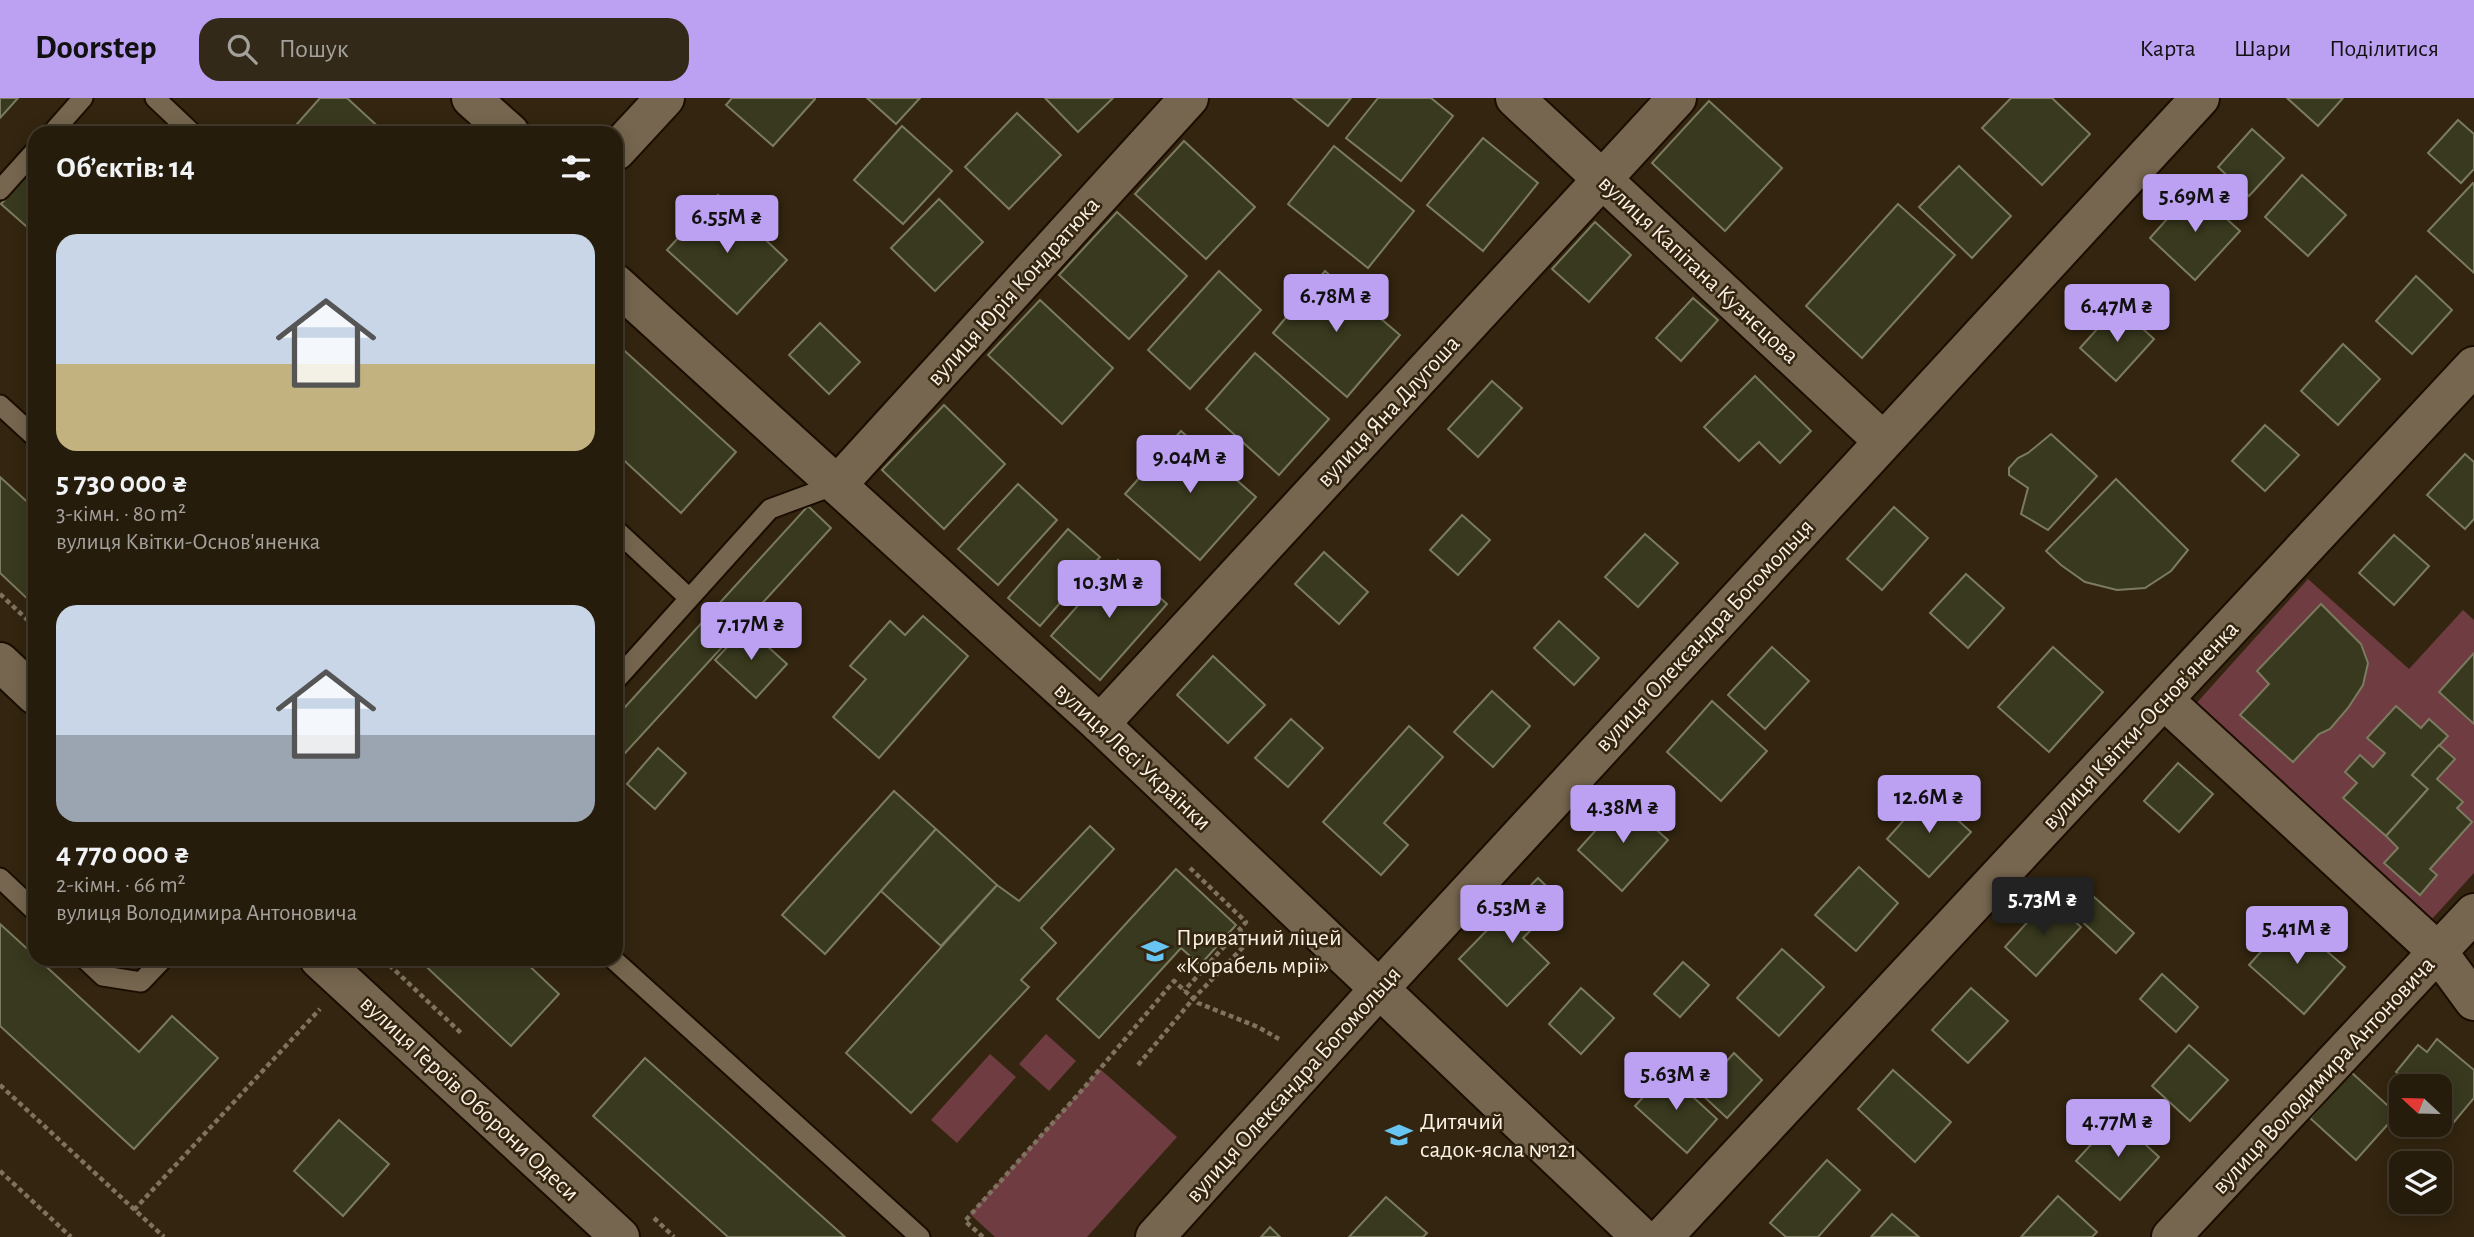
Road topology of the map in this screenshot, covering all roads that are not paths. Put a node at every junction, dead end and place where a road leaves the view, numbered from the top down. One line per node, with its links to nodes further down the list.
1 (83, 98): 9 (lane)
2 (155, 98): 10 (lane)
3 (471, 98): 11 (street)
4 (664, 98): 12 (street)
5 (1189, 98): 21 (street, вулиця Юрія Кондратюка)
6 (1515, 98): 14 (street, вулиця Капітана Кузнєцова)
7 (1677, 98): 14 (street, вулиця Яна Длугоша)
8 (2200, 98): 20 (street, вулиця Олександра Богомольця)
9 (58, 126)
10 (185, 126)
11 (502, 126)
12 (623, 143)
13 (28, 159): 15 (lane)
14 (1602, 179): 20 (street, вулиця Капітана Кузнєцова); 28 (street, вулиця Яна Длугоша)
15 (0, 190)
16 (623, 290): 21 (street, вулиця Лесі Українки)
17 (2474, 366): 27 (street, вулиця Квітки-Основ'яненка)
18 (0, 405): 19 (lane)
19 (28, 431)
20 (1883, 441): 37 (street, вулиця Олександра Богомольця)
21 (838, 484): 23 (lane); 28 (street, вулиця Лесі Українки)
22 (623, 536): 23 (lane)
23 (690, 598): 25 (lane)
24 (0, 663): 26 (street)
25 (623, 672)
26 (28, 689)
27 (2164, 700): 32 (street); 43 (street, вулиця Квітки-Основ'яненка)
28 (1100, 724): 37 (street, вулиця Лесі Українки)
29 (0, 878): 30 (lane)
30 (28, 904)
31 (2474, 913): 32 (street, вулиця Володимира Антоновича)
32 (2438, 952): 38 (street); 44 (street, вулиця Володимира Антоновича)
33 (92, 966): 34 (lane)
34 (156, 966)
35 (621, 966): 40 (lane)
36 (332, 971): 39 (street, вулиця Героїв Оборони Одеси)
37 (1380, 988): 41 (street, вулиця Олександра Богомольця); 42 (street, вулиця Лесі Українки)
38 (2474, 1001)
39 (620, 1237)
40 (920, 1237)
41 (1155, 1237)
42 (1641, 1237)
43 (1663, 1237)
44 (2171, 1237)

